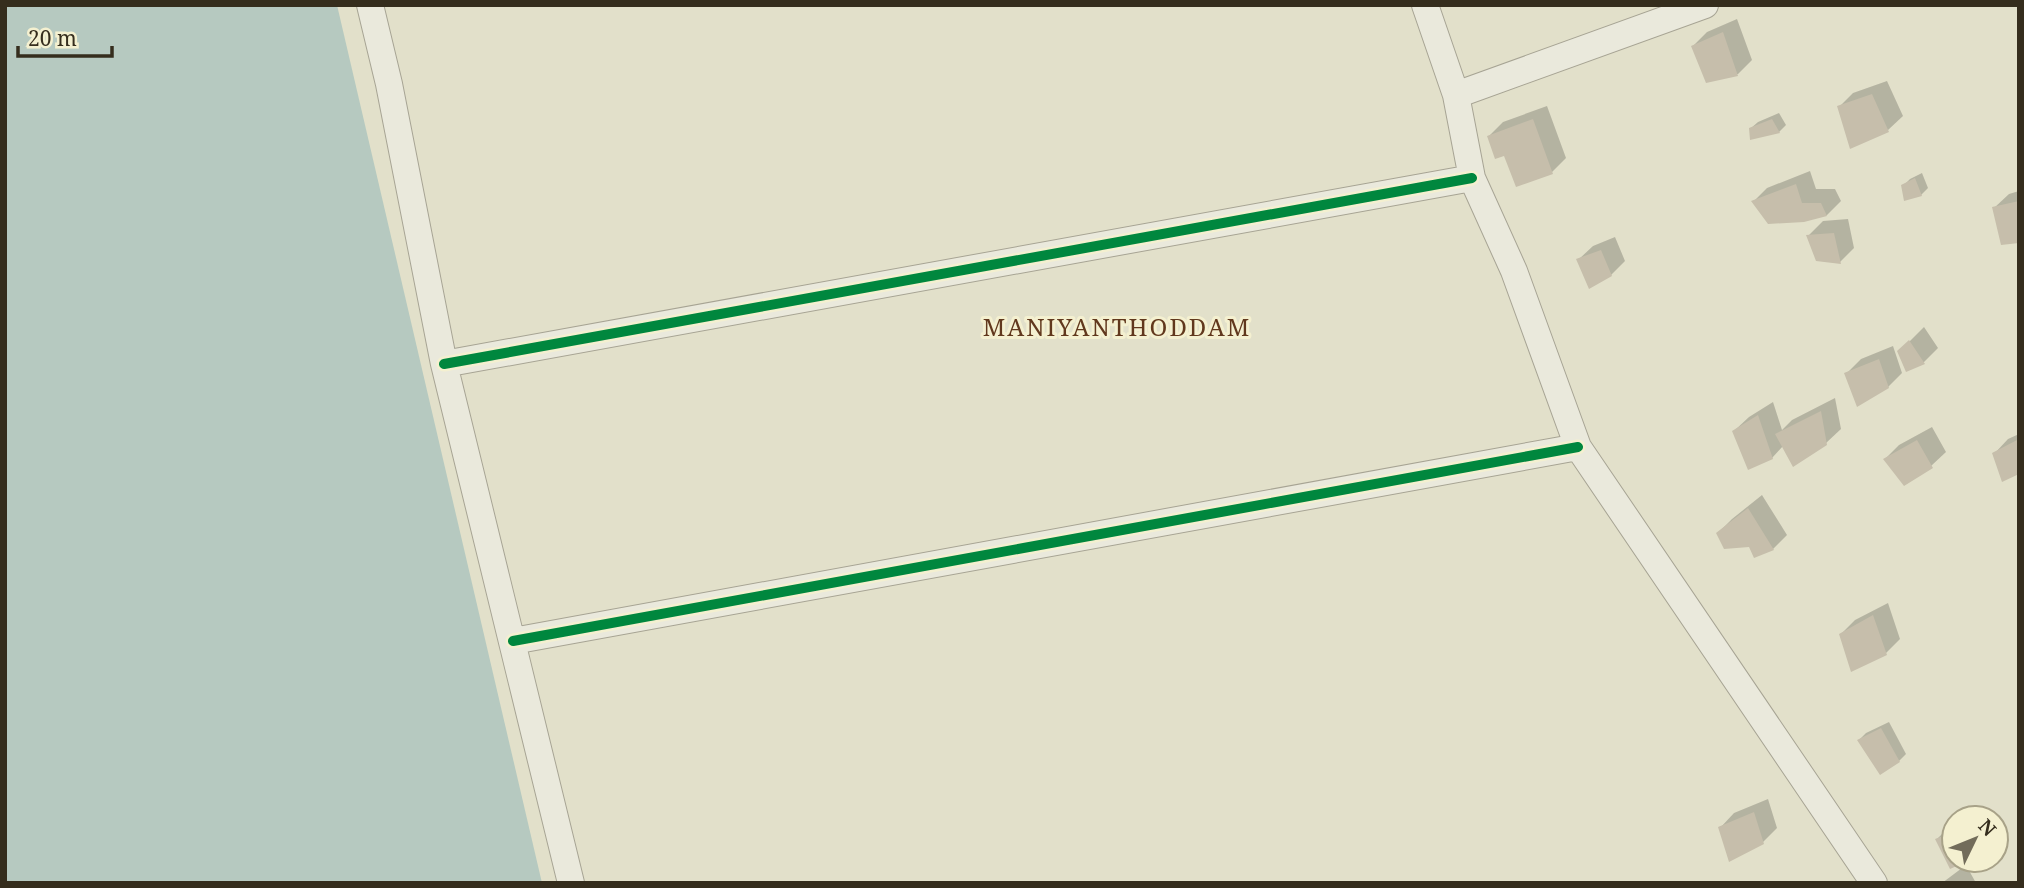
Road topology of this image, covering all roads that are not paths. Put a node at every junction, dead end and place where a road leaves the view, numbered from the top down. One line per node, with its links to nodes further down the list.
1 (370, 5): 6 (street)
2 (1425, 5): 4 (street)
3 (1705, 5): 4 (street)
4 (1456, 95): 5 (street)
5 (1472, 178): 6 (street); 7 (street)
6 (443, 364): 8 (street)
7 (1578, 447): 8 (street); 10 (street)
8 (513, 641): 9 (street)
9 (571, 883)
10 (1874, 883)

